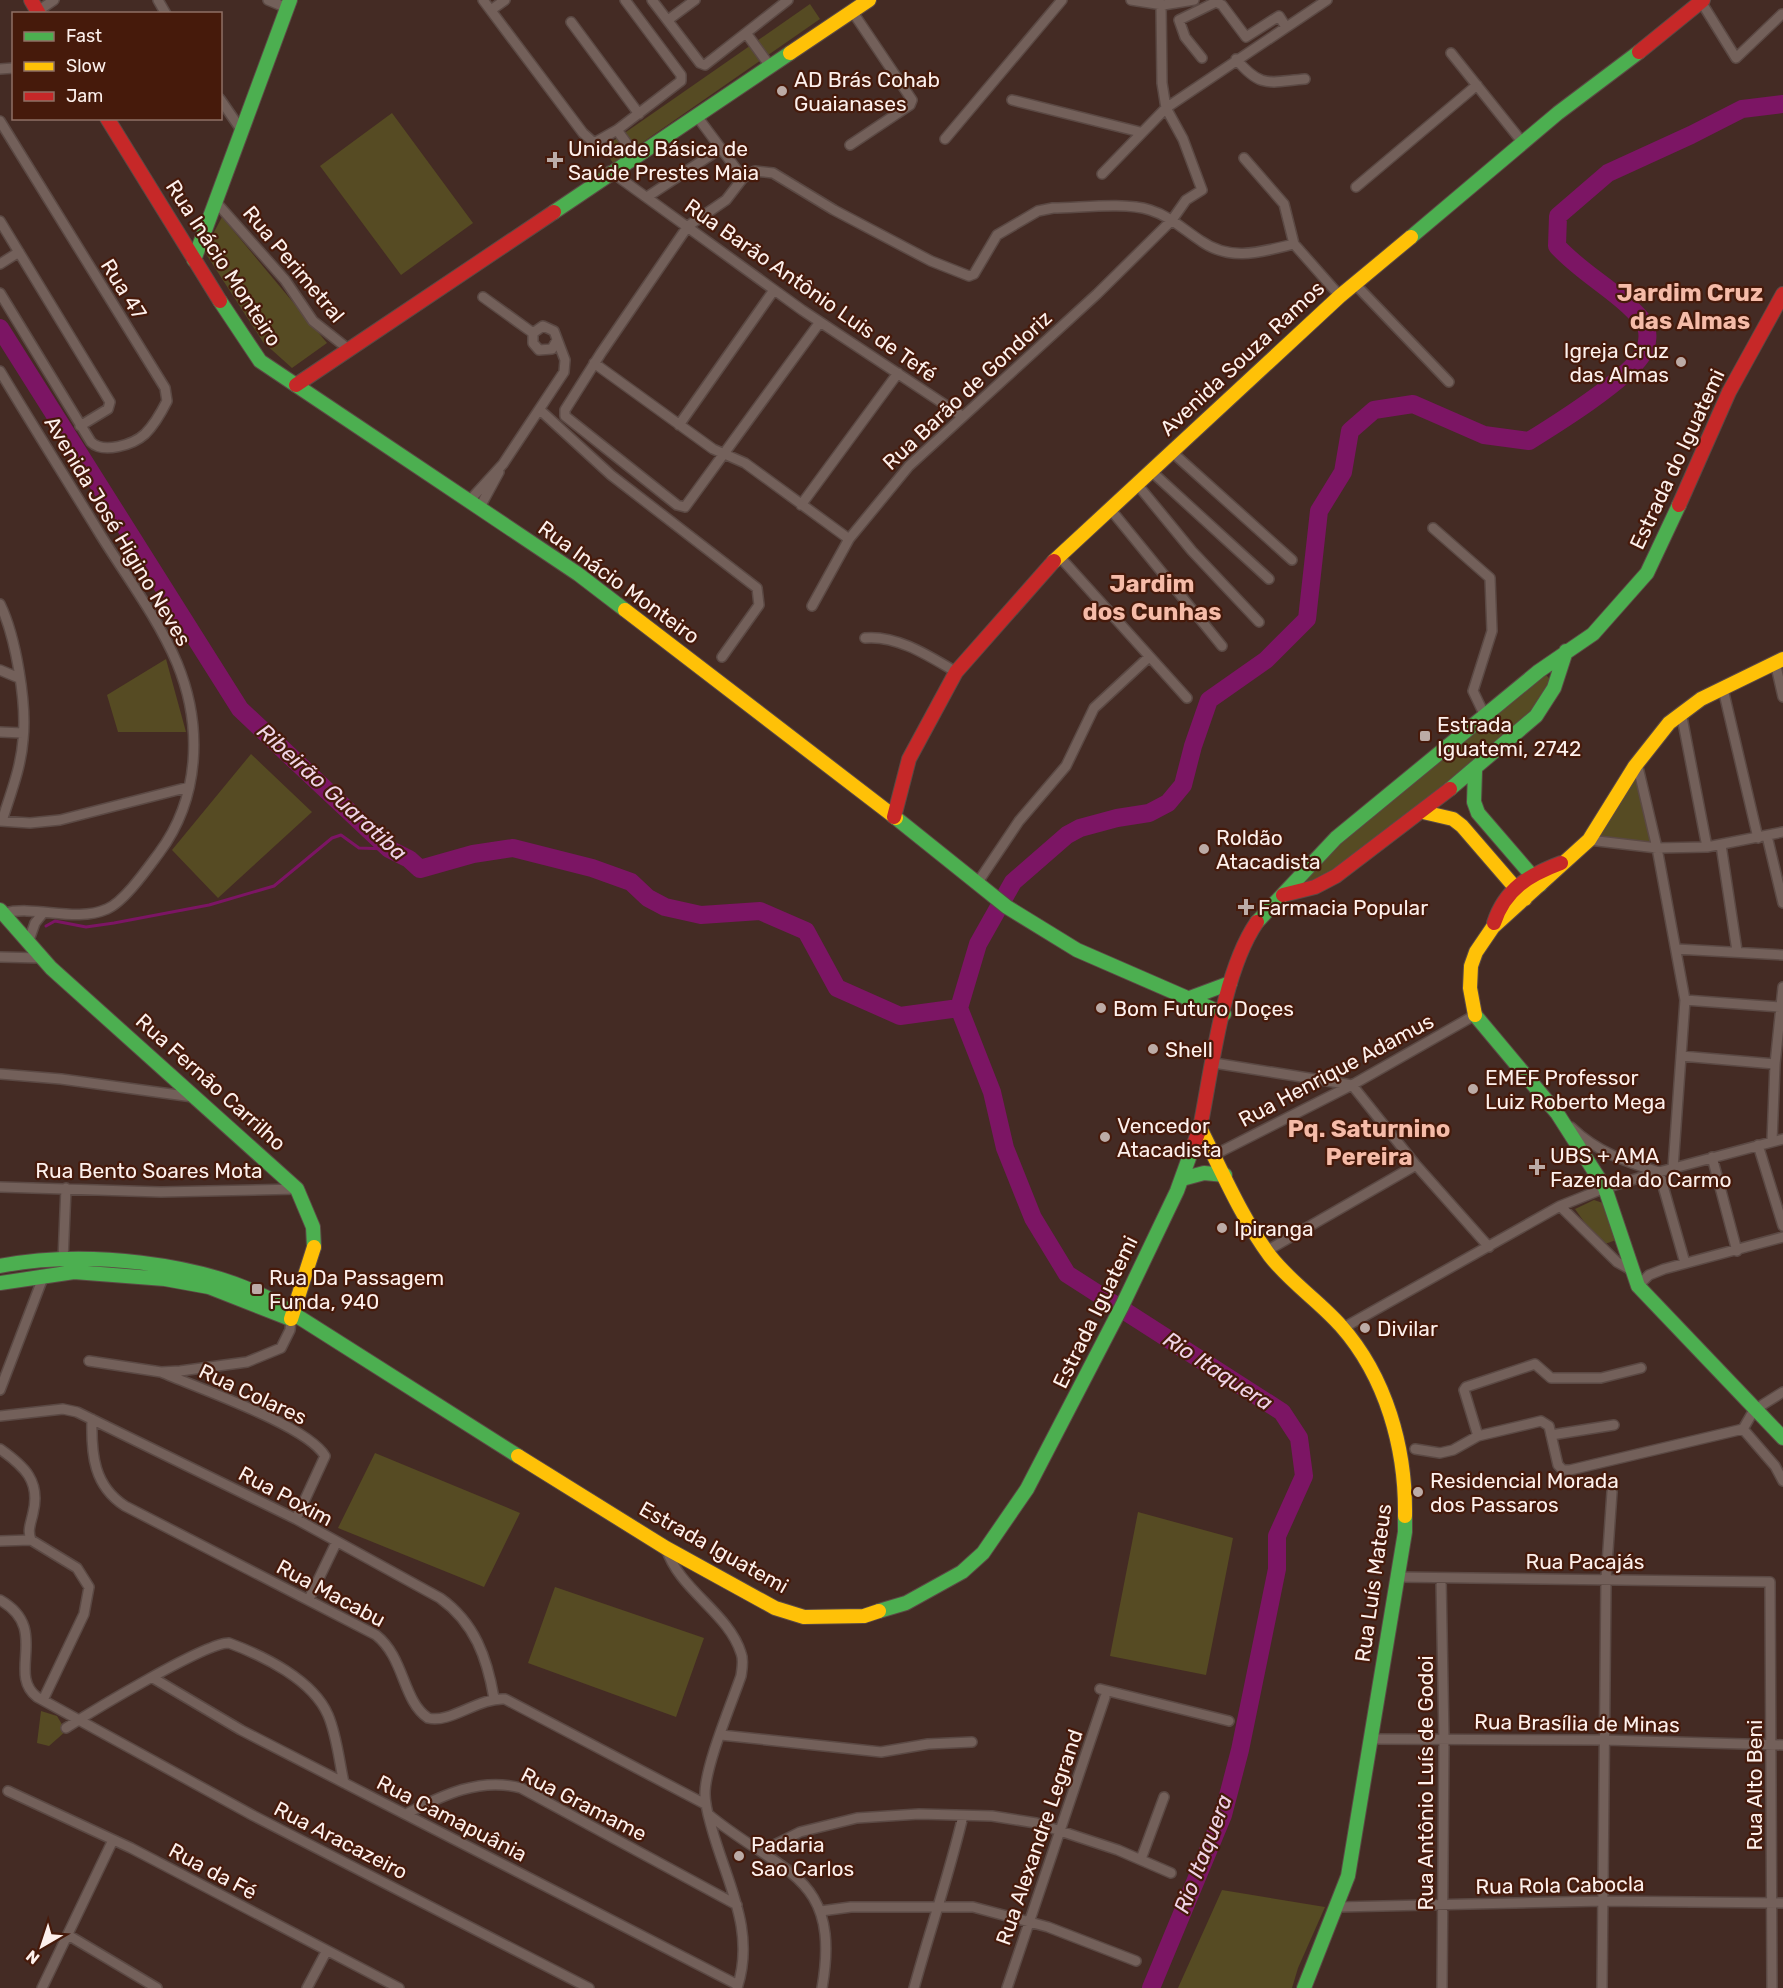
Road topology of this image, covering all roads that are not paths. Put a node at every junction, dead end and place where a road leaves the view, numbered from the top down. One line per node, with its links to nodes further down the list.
1 (54, 0): 17 (street)
2 (268, 0): 15 (street)
3 (483, 0): 18 (street)
4 (505, 0): 18 (street)
5 (625, 0): 36 (street)
6 (652, 0): 21 (street)
7 (695, 0): 21 (street)
8 (869, 0): 19 (street)
9 (1062, 0): 43 (street)
10 (1131, 0): 16 (street)
11 (1194, 0): 16 (street)
12 (1327, 0): 23 (street)
13 (788, 1): 25 (street)
14 (1701, 1): 20 (street); 44 (street, Avenida Souza Ramos)
15 (289, 4): 41 (street)
16 (1161, 4): 26 (street)
17 (36, 8)
18 (491, 10): 40 (street)
19 (852, 11): 30 (street); 45 (street)
20 (1782, 14)
21 (668, 20): 25 (street)
22 (571, 22): 36 (street)
23 (1286, 27): 24 (street); 29 (street)
24 (1182, 30): 26 (street); 28 (street)
25 (746, 33): 30 (street)
26 (1161, 35): 35 (street)
27 (1451, 52): 32 (street)
28 (1202, 58)
29 (1236, 59): 31 (street); 35 (street)
30 (770, 66): 37 (street)
31 (1305, 79)
32 (1477, 85): 44 (street); 52 (street)
33 (1012, 100): 42 (street)
34 (222, 102): 41 (street)
35 (1166, 108): 42 (street); 55 (street, Rua Barão de Gondoriz)
36 (639, 114): 40 (street)
37 (696, 115): 46 (street); 47 (street)
38 (107, 120): 60 (street, Rua Inácio Monteiro)
39 (0, 121): 81 (street, Rua 47)
40 (616, 130): 47 (street)
41 (242, 131): 54 (street)
42 (1140, 132): 50 (street)
43 (945, 139)
44 (1523, 143): 62 (street, Avenida Souza Ramos)
45 (850, 144)
46 (720, 149): 51 (street); 53 (street)
47 (635, 155): 49 (street)
48 (1244, 158): 58 (street)
49 (610, 171): 53 (street, Rua Barão Antônio Luis de Tefé); 71 (street)
50 (1102, 174)
51 (743, 178): 55 (street); 57 (street)
52 (1356, 187)
53 (647, 197): 57 (street, Rua Barão Antônio Luis de Tefé)
54 (215, 201): 60 (street); 71 (street, Rua Perimetral)
55 (1172, 220): 58 (street); 78 (street, Rua Barão de Gondoriz)
56 (0, 221): 59 (street)
57 (688, 226): 63 (street, Rua Barão Antônio Luis de Tefé); 72 (street)
58 (1294, 244): 67 (street)
59 (19, 252): 61 (street); 80 (street)
60 (194, 260): 76 (street, Rua Inácio Monteiro)
61 (0, 264)
62 (1355, 284): 67 (street, Avenida Souza Ramos); 75 (street)
63 (774, 290): 68 (street, Rua Barão Antônio Luis de Tefé); 79 (street)
64 (0, 293): 80 (street, Avenida José Higino Neves)
65 (1783, 294): 99 (street, Estrada do Iguatemi)
66 (483, 297): 69 (street)
67 (1340, 297): 82 (street, Avenida Souza Ramos)
68 (820, 322): 74 (street, Rua Barão Antônio Luis de Tefé); 83 (street)
69 (533, 333): 70 (street); 70 (street)
70 (557, 340): 77 (street)
71 (347, 348): 76 (street)
72 (594, 363): 79 (street); 83 (street)
73 (0, 371): 117 (street, Avenida José Higino Neves)
74 (898, 373): 78 (street, Rua Barão Antônio Luis de Tefé); 87 (street)
75 (1449, 382)
76 (296, 385): 86 (street, Rua Inácio Monteiro)
77 (540, 410): 86 (street); 100 (street)
78 (962, 416): 90 (street, Rua Barão de Gondoriz)
79 (679, 425): 83 (street)
80 (80, 426): 81 (street, Avenida José Higino Neves)
81 (98, 448)
82 (1172, 452): 84 (street, Avenida Souza Ramos); 92 (street)
83 (724, 453): 87 (street)
84 (1151, 471): 85 (street, Avenida Souza Ramos); 93 (street)
85 (1137, 483): 88 (street, Avenida Souza Ramos); 96 (street)
86 (475, 503): 120 (street, Rua Inácio Monteiro)
87 (801, 505): 90 (street)
88 (1111, 510): 91 (street, Avenida Souza Ramos); 98 (street)
89 (1433, 528): 112 (street)
90 (849, 539): 95 (street, Rua Barão de Gondoriz)
91 (1059, 556): 101 (street); 105 (street, Avenida Souza Ramos)
92 (1292, 560)
93 (1269, 579)
94 (0, 604): 106 (street)
95 (812, 606)
96 (1259, 622)
97 (865, 638): 105 (street)
98 (1222, 646)
99 (1566, 651): 104 (street, Estrada do Iguatemi); 107 (street)
100 (722, 657)
101 (1149, 657): 110 (street); 132 (street)
102 (1779, 661): 108 (street); 109 (street)
103 (0, 670): 106 (street)
104 (1539, 671): 107 (street); 112 (street, Estrada do Iguatemi)
105 (956, 672): 120 (street, Avenida Souza Ramos)
106 (19, 678): 114 (street)
107 (1554, 688): 116 (street)
108 (1724, 689): 111 (street); 124 (street)
109 (1783, 697)
110 (1187, 698)
111 (1681, 712): 115 (street); 127 (street)
112 (1485, 716): 130 (street, Estrada do Iguatemi)
113 (0, 732): 114 (street)
114 (23, 733): 121 (street)
115 (1637, 763): 125 (street); 128 (street)
116 (1475, 771): 118 (street); 119 (street)
117 (189, 787): 121 (street); 140 (street, Avenida José Higino Neves)
118 (1424, 812): 122 (street); 134 (street)
119 (1478, 813): 122 (street); 131 (street)
120 (894, 817): 132 (street, Rua Inácio Monteiro)
121 (1, 821)
122 (1462, 826): 135 (street)
123 (1783, 832): 124 (street)
124 (1762, 837): 126 (street); 138 (street)
125 (1589, 840): 128 (street); 129 (street)
126 (1721, 845): 127 (street); 144 (street)
127 (1707, 847): 128 (street)
128 (1657, 848): 143 (street)
129 (1568, 860): 131 (street); 133 (street)
130 (1303, 870): 134 (street); 136 (street, Estrada do Iguatemi)
131 (1531, 874): 133 (street); 135 (street)
132 (978, 882): 150 (street, Rua Inácio Monteiro)
133 (1540, 885): 137 (street)
134 (1315, 887): 136 (street)
135 (1515, 887): 137 (street); 141 (street)
136 (1283, 895): 148 (street, Estrada do Iguatemi)
137 (1525, 899): 141 (street)
138 (1783, 903)
139 (2, 911): 140 (street, Avenida José Higino Neves); 142 (street, Rua Fernão Carrilho)
140 (43, 913): 142 (street)
141 (1493, 927): 154 (street)
142 (28, 943): 147 (street, Rua Fernão Carrilho)
143 (1676, 949): 144 (street); 151 (street)
144 (1737, 951): 145 (street)
145 (1783, 956)
146 (0, 957): 147 (street)
147 (41, 958): 160 (street, Rua Fernão Carrilho)
148 (1230, 983): 150 (street); 153 (street, Estrada do Iguatemi)
149 (1783, 987): 152 (street)
150 (1187, 999): 153 (street, Rua Inácio Monteiro)
151 (1684, 1000): 152 (street); 155 (street)
152 (1780, 1007): 157 (street)
153 (1224, 1014): 156 (street, Estrada do Iguatemi)
154 (1475, 1015): 159 (street, Rua Henrique Adamus); 161 (street)
155 (1681, 1056): 157 (street); 169 (street)
156 (1214, 1063): 159 (street); 162 (street, Estrada do Iguatemi)
157 (1776, 1064): 164 (street)
158 (0, 1074): 160 (street)
159 (1352, 1085): 166 (street, Rua Henrique Adamus); 168 (street)
160 (193, 1097): 176 (street, Rua Fernão Carrilho)
161 (1557, 1113): 170 (street); 175 (street)
162 (1200, 1128): 166 (street, Rua Luís Mateus); 172 (street, Estrada Iguatemi)
163 (1783, 1139): 164 (street)
164 (1773, 1141): 165 (street)
165 (1758, 1144): 167 (street); 178 (street)
166 (1214, 1155): 171 (street, Rua Luís Mateus)
167 (1712, 1157): 169 (street); 182 (street)
168 (1416, 1165): 180 (street); 181 (street)
169 (1673, 1168): 170 (street)
170 (1659, 1172): 175 (street); 184 (street)
171 (1225, 1175): 172 (street); 181 (street, Rua Luís Mateus)
172 (1182, 1179): 213 (street, Estrada Iguatemi)
173 (0, 1187): 174 (street, Rua Bento Soares Mota)
174 (66, 1188): 176 (street, Rua Bento Soares Mota); 183 (street)
175 (1605, 1188): 177 (street); 186 (street)
176 (297, 1189): 190 (street, Rua Fernão Carrilho)
177 (1560, 1206): 180 (street); 186 (street)
178 (1783, 1226)
179 (1783, 1237): 182 (street)
180 (1489, 1247): 191 (street)
181 (1268, 1250): 191 (street, Rua Luís Mateus)
182 (1737, 1251): 184 (street)
183 (63, 1260): 185 (street); 190 (street)
184 (1685, 1263): 189 (street)
185 (0, 1266)
186 (1633, 1271): 189 (street)
187 (44, 1275): 188 (street); 190 (street); 195 (street)
188 (0, 1283)
189 (1638, 1286): 197 (street)
190 (292, 1314): 194 (street); 213 (street, Estrada Iguatemi)
191 (1343, 1328): 214 (street, Rua Luís Mateus)
192 (89, 1361): 194 (street)
193 (1641, 1368): 202 (street)
194 (161, 1372): 209 (street, Rua Colares)
195 (0, 1390)
196 (1783, 1392): 197 (street)
197 (1754, 1410): 201 (street); 204 (street)
198 (0, 1416): 199 (street, Rua Poxim)
199 (92, 1419): 209 (street, Rua Poxim); 218 (street, Rua Macabu)
200 (1614, 1425): 203 (street)
201 (1743, 1429): 203 (street); 207 (street)
202 (1478, 1436): 203 (street); 206 (street)
203 (1551, 1436)
204 (1783, 1438)
205 (0, 1449): 210 (street)
206 (1415, 1449)
207 (1783, 1481)
208 (1612, 1492): 216 (street)
209 (296, 1519): 212 (street, Rua Poxim)
210 (31, 1540): 211 (street); 222 (street)
211 (0, 1541)
212 (336, 1543): 218 (street); 221 (street, Rua Poxim)
213 (666, 1548): 226 (street)
214 (1398, 1577): 215 (street, Rua Pacajás); 227 (street, Rua Luís Mateus)
215 (1441, 1578): 216 (street, Rua Pacajás); 228 (street, Rua Antônio Luís de Godoi)
216 (1606, 1579): 217 (street, Rua Pacajás); 229 (street)
217 (1770, 1582): 232 (street, Rua Alto Beni)
218 (309, 1599): 221 (street, Rua Macabu)
219 (0, 1600): 222 (street)
220 (153, 1678): 223 (street); 233 (street, Rua Camapuânia); 233 (street)
221 (495, 1698): 236 (street)
222 (43, 1700): 223 (street, Rua Aracazeiro)
223 (79, 1720): 225 (street); 262 (street, Rua Aracazeiro)
224 (1229, 1720): 240 (street, Rua Alexandre Legrand)
225 (66, 1728)
226 (721, 1736): 230 (street); 236 (street)
227 (1370, 1739): 228 (street, Rua Brasília de Minas); 251 (street, Rua Luís Mateus)
228 (1444, 1740): 229 (street, Rua Brasília de Minas); 249 (street, Rua Antônio Luís de Godoi)
229 (1605, 1740): 232 (street, Rua Brasília de Minas); 245 (street)
230 (972, 1742)
231 (1783, 1745): 232 (street, Rua Brasília de Minas)
232 (1771, 1746): 246 (street, Rua Alto Beni)
233 (344, 1783): 237 (street, Rua Camapuânia)
234 (8, 1791): 241 (street, Rua da Fé)
235 (1164, 1797): 243 (street)
236 (705, 1804): 238 (street)
237 (408, 1813): 248 (street, Rua Gramame); 257 (street, Rua Camapuânia)
238 (708, 1814): 242 (street); 248 (street)
239 (963, 1816): 240 (street); 242 (street); 250 (street)
240 (1061, 1832): 243 (street); 253 (street, Rua Alexandre Legrand)
241 (113, 1840): 254 (street); 255 (street, Rua da Fé)
242 (762, 1851): 252 (street)
243 (1141, 1859): 244 (street)
244 (1172, 1873)
245 (1603, 1901): 246 (street, Rua Rola Cabocla); 249 (street, Rua Rola Cabocla); 268 (street)
246 (1772, 1902): 247 (street, Rua Rola Cabocla); 269 (street, Rua Alto Beni)
247 (1783, 1903)
248 (737, 1905): 257 (street)
249 (1443, 1905): 251 (street, Rua Rola Cabocla); 267 (street, Rua Antônio Luís de Godoi)
250 (940, 1906): 252 (street); 253 (street); 264 (street)
251 (1338, 1907): 266 (street, Rua Luís Mateus)
252 (821, 1911): 263 (street)
253 (1031, 1921): 256 (street); 265 (street, Rua Alexandre Legrand)
254 (68, 1935): 258 (street); 259 (street)
255 (326, 1952): 260 (street); 261 (street, Rua da Fé)
256 (1136, 1961)
257 (737, 1986)
258 (42, 1988)
259 (157, 1988)
260 (307, 1988)
261 (399, 1988)
262 (589, 1988)
263 (822, 1988)
264 (914, 1988)
265 (1007, 1988)
266 (1304, 1988)
267 (1442, 1988)
268 (1602, 1988)
269 (1772, 1988)

